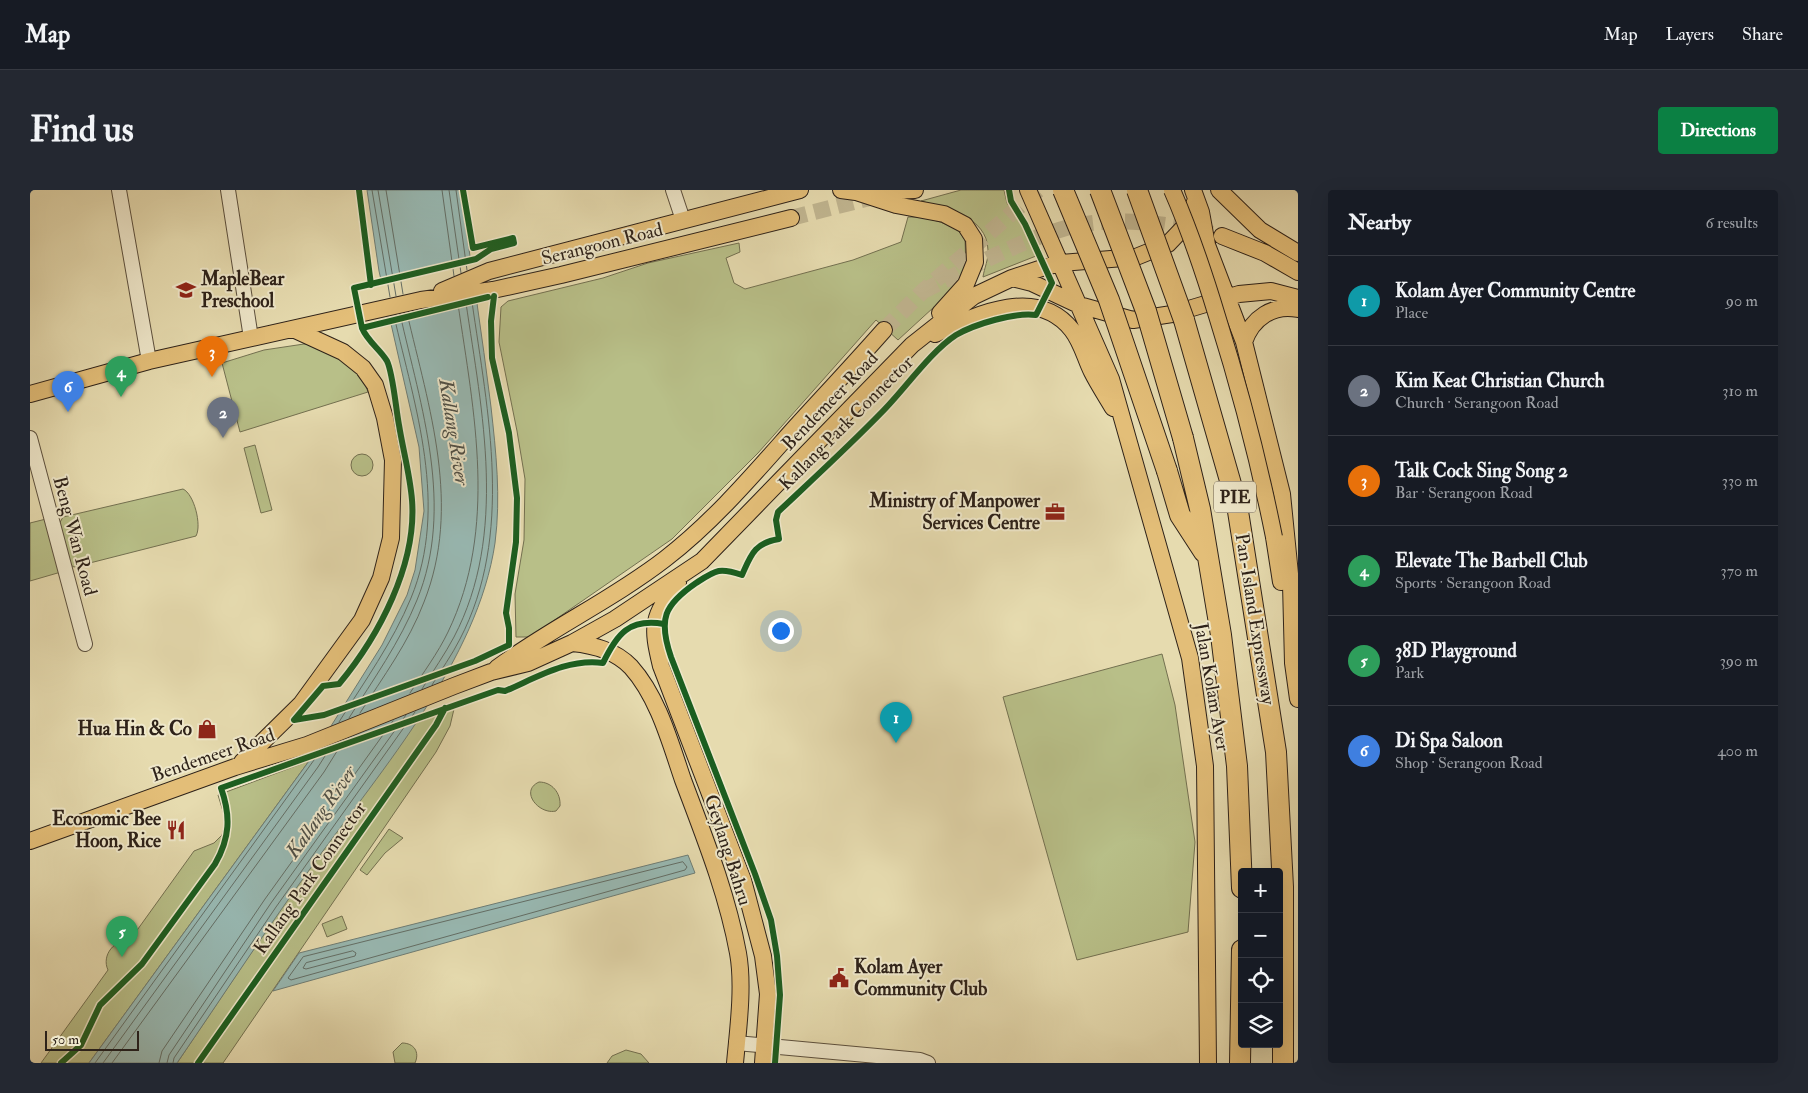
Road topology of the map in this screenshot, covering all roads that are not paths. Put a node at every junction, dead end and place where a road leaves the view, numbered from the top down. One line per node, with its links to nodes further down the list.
1 (119, 190): 31 (street)
2 (228, 190): 28 (street)
3 (673, 190): 15 (street)
4 (800, 190): 15 (main road, Serangoon Road)
5 (915, 190): 12 (main road)
6 (1028, 190): 18 (main road, Jalan Kolam Ayer)
7 (1062, 190): 35 (highway, bridge)
8 (1100, 190): 35 (highway, Pan-Island Expressway / PIE, bridge)
9 (1137, 190): 45 (highway, Pan-Island Expressway / PIE, bridge)
10 (1172, 190): 39 (main road, bridge)
11 (1219, 190): 17 (main road)
12 (848, 191): 30 (main road)
13 (1194, 196): 18 (main road, Bendemeer Road); 21 (main road)
14 (790, 218): 23 (main road, Serangoon Road)
15 (683, 220): 23 (main road, Serangoon Road)
16 (1222, 236): 19 (main road)
17 (1298, 253)
18 (1061, 263): 20 (main road, Bendemeer Road); 24 (main road, Jalan Kolam Ayer)
19 (1298, 272)
20 (1012, 278): 24 (main road); 30 (main road, Bendemeer Road)
21 (1226, 297): 22 (main road); 24 (main road); 29 (main road)
22 (1298, 298)
23 (421, 300): 26 (main road, Serangoon Road)
24 (1079, 305): 33 (main road, Jalan Kolam Ayer)
25 (1298, 309): 29 (main road)
26 (293, 329): 28 (main road, Serangoon Road); 42 (main road)
27 (884, 330): 40 (main road, Bendemeer Road)
28 (251, 338): 31 (main road, Serangoon Road)
29 (1244, 342): 39 (main road)
30 (912, 345): 33 (main road); 36 (main road, Bendemeer Road)
31 (149, 361): 32 (main road, Serangoon Road)
32 (30, 394)
33 (1127, 435): 53 (main road, Jalan Kolam Ayer)
34 (30, 438): 38 (street, Beng Wan Road)
35 (1209, 560): 44 (highway, Pan-Island Expressway / PIE)
36 (685, 574): 37 (main road, Bendemeer Road); 49 (main road, Geylang Bahru)
37 (572, 643): 40 (main road, Bendemeer Road); 48 (main road, Geylang Bahru)
38 (85, 644)
39 (1293, 664): 41 (main road)
40 (491, 672): 42 (main road, Bendemeer Road)
41 (1298, 699)
42 (235, 767): 43 (main road, Bendemeer Road)
43 (30, 841)
44 (1241, 868)
45 (1284, 887): 46 (highway); 55 (highway, Pan-Island Expressway / PIE)
46 (1298, 919)
47 (1242, 958): 54 (highway)
48 (736, 1043): 49 (street); 50 (main road, Geylang Bahru)
49 (765, 1046): 51 (main road, Geylang Bahru); 52 (street)
50 (734, 1063)
51 (763, 1063)
52 (928, 1063)
53 (1208, 1063)
54 (1240, 1063)
55 (1283, 1063)

